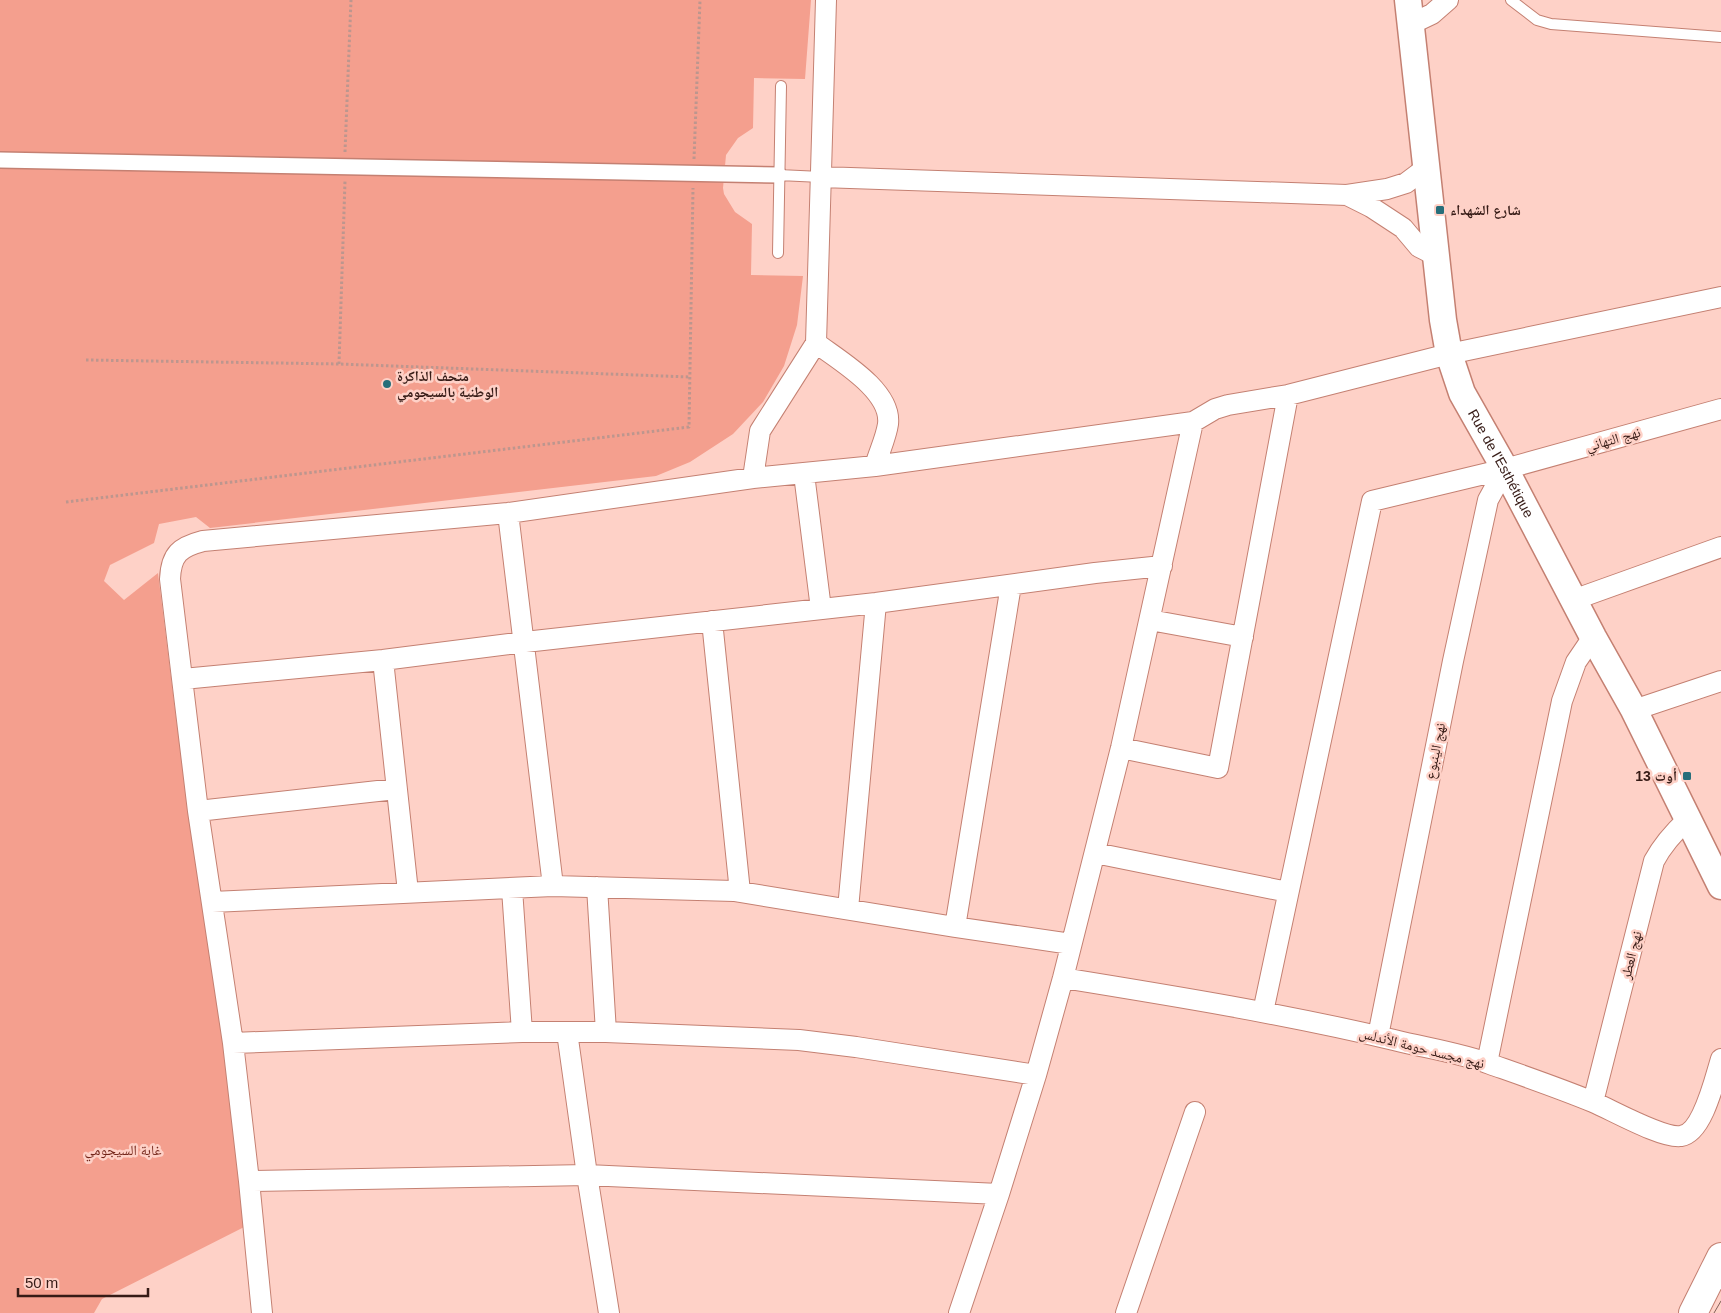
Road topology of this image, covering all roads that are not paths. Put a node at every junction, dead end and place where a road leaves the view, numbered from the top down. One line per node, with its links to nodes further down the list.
1 (826, 0): 10 (street)
2 (1448, 0): 4 (street)
3 (1511, 0): 5 (lane)
4 (1409, 12): 8 (street, Rue de l'Esthétique)
5 (1721, 37)
6 (781, 86): 9 (lane)
7 (0, 160): 9 (street)
8 (1426, 168): 11 (street); 13 (street, Rue de l'Esthétique)
9 (779, 175): 10 (lane); 12 (lane)
10 (821, 176): 11 (street); 15 (street)
11 (1347, 194): 13 (street)
12 (778, 253)
13 (1435, 255): 16 (street, Rue de l'Esthétique)
14 (1721, 297): 16 (street)
15 (816, 343): 20 (street); 23 (street)
16 (1449, 354): 17 (street); 21 (street, Rue de l'Esthétique)
17 (1288, 395): 19 (street); 33 (street)
18 (1721, 409): 21 (street, نهج التهاني)
19 (1193, 422): 20 (street); 26 (street)
20 (875, 466): 22 (street)
21 (1504, 469): 28 (street, Rue de l'Esthétique); 51 (street, نهج التهاني); 61 (street, نهج الينبوع)
22 (804, 474): 23 (street); 30 (street)
23 (753, 478): 24 (street)
24 (508, 513): 35 (street); 37 (street)
25 (1721, 547): 28 (street)
26 (1162, 566): 27 (street); 31 (street)
27 (1011, 584): 29 (street); 54 (street)
28 (1573, 600): 34 (street, Rue de l'Esthétique)
29 (876, 603): 30 (street); 53 (street)
30 (821, 609): 32 (street)
31 (1150, 620): 33 (street); 40 (street)
32 (712, 621): 35 (street); 50 (street)
33 (1243, 637): 40 (street)
34 (1592, 637): 39 (street, Rue de l'Esthétique); 64 (street)
35 (525, 642): 36 (street); 45 (street)
36 (383, 660): 37 (street); 41 (street)
37 (183, 679): 42 (street)
38 (1721, 681): 39 (street)
39 (1634, 710): 43 (street, Rue de l'Esthétique)
40 (1121, 748): 44 (street)
41 (396, 790): 42 (street); 49 (street)
42 (198, 811): 52 (street)
43 (1688, 819): 46 (street, Rue de l'Esthétique); 66 (street, نهج العطر)
44 (1095, 852): 51 (street); 55 (street)
45 (553, 886): 47 (street); 48 (street)
46 (1721, 886)
47 (597, 887): 50 (street); 60 (street)
48 (512, 889): 49 (street); 58 (street)
49 (408, 892): 52 (street)
50 (740, 892): 53 (street)
51 (1288, 892): 57 (street)
52 (212, 902): 62 (street)
53 (848, 909): 54 (street)
54 (955, 927): 55 (street)
55 (1071, 944): 56 (street)
56 (1063, 978): 57 (street, نهج مجسد حومة الأندلس); 65 (street)
57 (1263, 1012): 61 (street, نهج مجسد حومة الأندلس)
58 (522, 1032): 59 (street); 62 (street)
59 (567, 1032): 60 (street); 68 (street)
60 (606, 1032): 65 (street)
61 (1378, 1036): 64 (street, نهج مجسد حومة الأندلس)
62 (233, 1043): 69 (street)
63 (1721, 1059): 66 (street, نهج مجسد حومة الأندلس)
64 (1487, 1063): 66 (street, نهج مجسد حومة الأندلس)
65 (1036, 1075): 70 (street)
66 (1593, 1102)
67 (1195, 1112): 75 (street)
68 (587, 1174): 69 (street); 70 (street); 73 (street)
69 (249, 1181): 72 (street)
70 (999, 1194): 74 (street)
71 (1721, 1257): 76 (main road)
72 (262, 1313)
73 (609, 1313)
74 (959, 1313)
75 (1126, 1313)
76 (1692, 1313)

